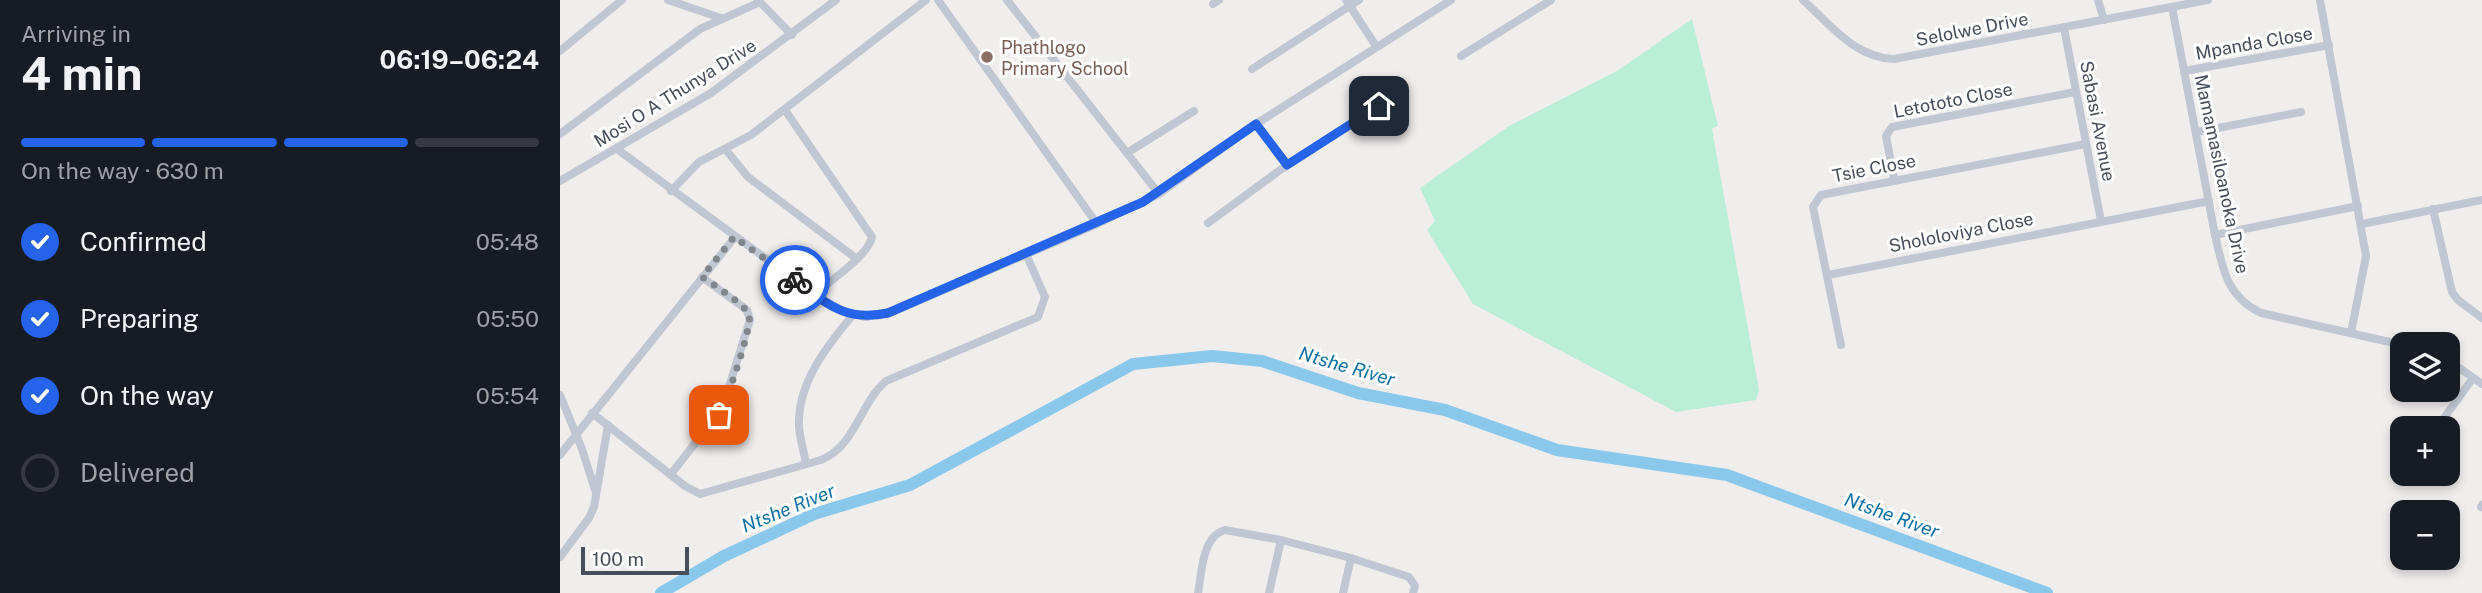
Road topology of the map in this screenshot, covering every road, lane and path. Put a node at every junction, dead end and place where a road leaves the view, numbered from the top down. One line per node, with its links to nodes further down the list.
1 (622, 0): 24 (street)
2 (668, 0): 18 (street)
3 (836, 0): 21 (street, Mosi O A Thunya Drive)
4 (926, 0): 30 (street)
5 (938, 0): 51 (street)
6 (1007, 0): 39 (street)
7 (1359, 0): 15 (street)
8 (1451, 0): 22 (street)
9 (1551, 0): 16 (street)
10 (1803, 0): 20 (street, Selolwe Drive)
11 (2098, 0): 19 (street)
12 (2208, 0): 17 (street, Selolwe Drive)
13 (2320, 0): 23 (street)
14 (759, 1): 18 (street); 21 (street)
15 (1348, 3): 22 (street); 26 (street)
16 (1537, 4): 25 (street)
17 (2172, 7): 19 (street, Selolwe Drive); 27 (street, Mamamasiloanoka Drive)
18 (721, 18): 35 (street)
19 (2104, 20): 20 (street, Selolwe Drive)
20 (2064, 28): 29 (street, Sabasi Avenue)
21 (792, 35): 37 (street, Mosi O A Thunya Drive)
22 (1376, 46): 33 (street)
23 (2329, 46): 27 (street, Mpanda Close); 47 (street)
24 (560, 51)
25 (1461, 56)
26 (1252, 69)
27 (2184, 71): 34 (street, Mamamasiloanoka Drive)
28 (1402, 91): 40 (street)
29 (2075, 92): 36 (street, Sabasi Avenue); 41 (street, Letototo Close)
30 (785, 110): 38 (street); 56 (street)
31 (1194, 111): 39 (street)
32 (2301, 112): 34 (street)
33 (1256, 124): 40 (street); 44 (street)
34 (2197, 132): 46 (street, Mamamasiloanoka Drive)
35 (560, 134)
36 (2086, 144): 41 (street, Tsie Close); 49 (street, Sabasi Avenue)
37 (617, 149): 42 (street, Mosi O A Thunya Drive); 43 (street)
38 (726, 150): 43 (street); 56 (street)
39 (1127, 153): 44 (street)
40 (1287, 165): 50 (street)
41 (1895, 179): 57 (street, Tsie Close)
42 (560, 181)
43 (671, 191): 54 (street)
44 (1158, 194): 51 (street)
45 (2482, 200): 48 (street)
46 (2209, 201): 49 (street, Shololoviya Close); 53 (street, Mamamasiloanoka Drive)
47 (2358, 206): 52 (street); 53 (street)
48 (2433, 209): 52 (street); 61 (street)
49 (2101, 221): 57 (street, Shololoviya Close)
50 (1208, 223)
51 (1097, 224): 55 (street)
52 (2362, 224): 62 (street)
53 (2215, 235): 62 (street, Mamamasiloanoka Drive)
54 (734, 237): 58 (street); 59 (street)
55 (1026, 254): 60 (street); 74 (street)
56 (857, 259): 59 (street)
57 (1828, 275): 64 (street, Tsie Close)
58 (702, 277): 69 (street); 75 (street)
59 (814, 295): 60 (street)
60 (852, 316): 74 (street)
61 (2482, 318)
62 (2351, 333): 63 (street, Mamamasiloanoka Drive)
63 (2390, 342)
64 (1841, 345)
65 (2460, 368): 66 (street)
66 (2473, 378): 67 (street); 70 (street)
67 (2482, 384)
68 (560, 394): 72 (street)
69 (592, 413): 71 (street); 72 (street)
70 (2445, 416)
71 (608, 425): 75 (street); 76 (street)
72 (575, 434): 73 (street); 76 (street)
73 (560, 455)
74 (806, 464): 75 (street)
75 (671, 474)
76 (597, 495): 78 (street)
77 (1281, 540): 79 (street); 80 (street); 81 (street)
78 (560, 557)
79 (1351, 558): 82 (street); 83 (street)
80 (1198, 593)
81 (1269, 593)
82 (1343, 593)
83 (1413, 593)

